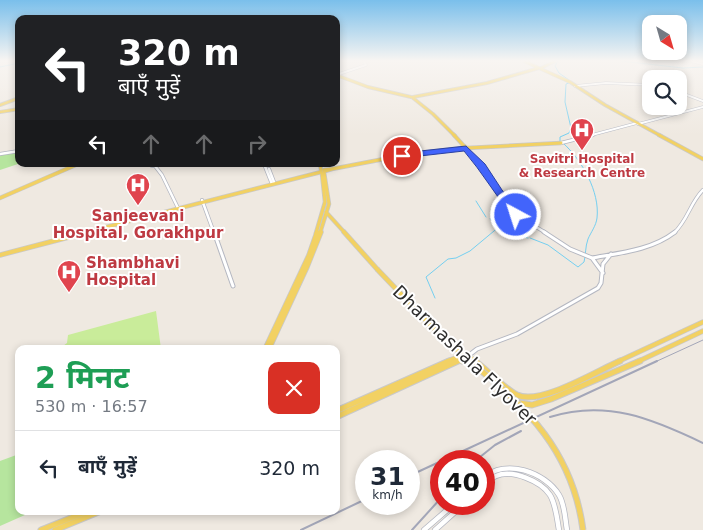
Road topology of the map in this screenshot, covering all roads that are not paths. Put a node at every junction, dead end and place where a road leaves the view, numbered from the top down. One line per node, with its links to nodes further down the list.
1 (362, 86): 5 (main road)
2 (478, 86): 5 (main road)
3 (575, 86): 12 (main road)
4 (687, 95): 7 (street)
5 (412, 98): 14 (main road)
6 (15, 100): 8 (main road)
7 (703, 101)
8 (0, 106)
9 (703, 107): 12 (street)
10 (15, 110): 11 (main road)
11 (0, 112)
12 (638, 123): 13 (street); 17 (main road)
13 (561, 143): 14 (main road)
14 (464, 147): 22 (main road); 33 (street)
15 (15, 152): 16 (street)
16 (0, 154)
17 (703, 159)
18 (71, 167): 25 (main road)
19 (155, 167): 27 (street)
20 (266, 167): 23 (street)
21 (322, 167): 22 (main road)
22 (323, 171): 23 (main road); 28 (main road)
23 (273, 183): 26 (main road)
24 (703, 190): 32 (street)
25 (0, 198)
26 (202, 200): 27 (main road); 35 (street)
27 (177, 207): 31 (main road)
28 (326, 212): 29 (main road); 30 (main road)
29 (323, 220): 30 (main road); 38 (main road)
30 (336, 225): 54 (main road, Dharmashala Flyover, bridge)
31 (0, 253)
32 (611, 254): 33 (street); 34 (street)
33 (588, 256): 34 (street)
34 (603, 273): 39 (street)
35 (233, 286)
36 (703, 322): 39 (main road)
37 (703, 331): 41 (main road)
38 (269, 345)
39 (468, 356): 40 (main road)
40 (340, 409)
41 (340, 415)
42 (495, 470): 53 (street)
43 (495, 477): 52 (street)
44 (78, 515): 48 (main road)
45 (92, 515): 49 (main road)
46 (441, 515): 50 (street)
47 (452, 515): 51 (street)
48 (41, 530)
49 (55, 530)
50 (424, 530)
51 (435, 530)
52 (559, 530)
53 (568, 530)
54 (583, 530)

